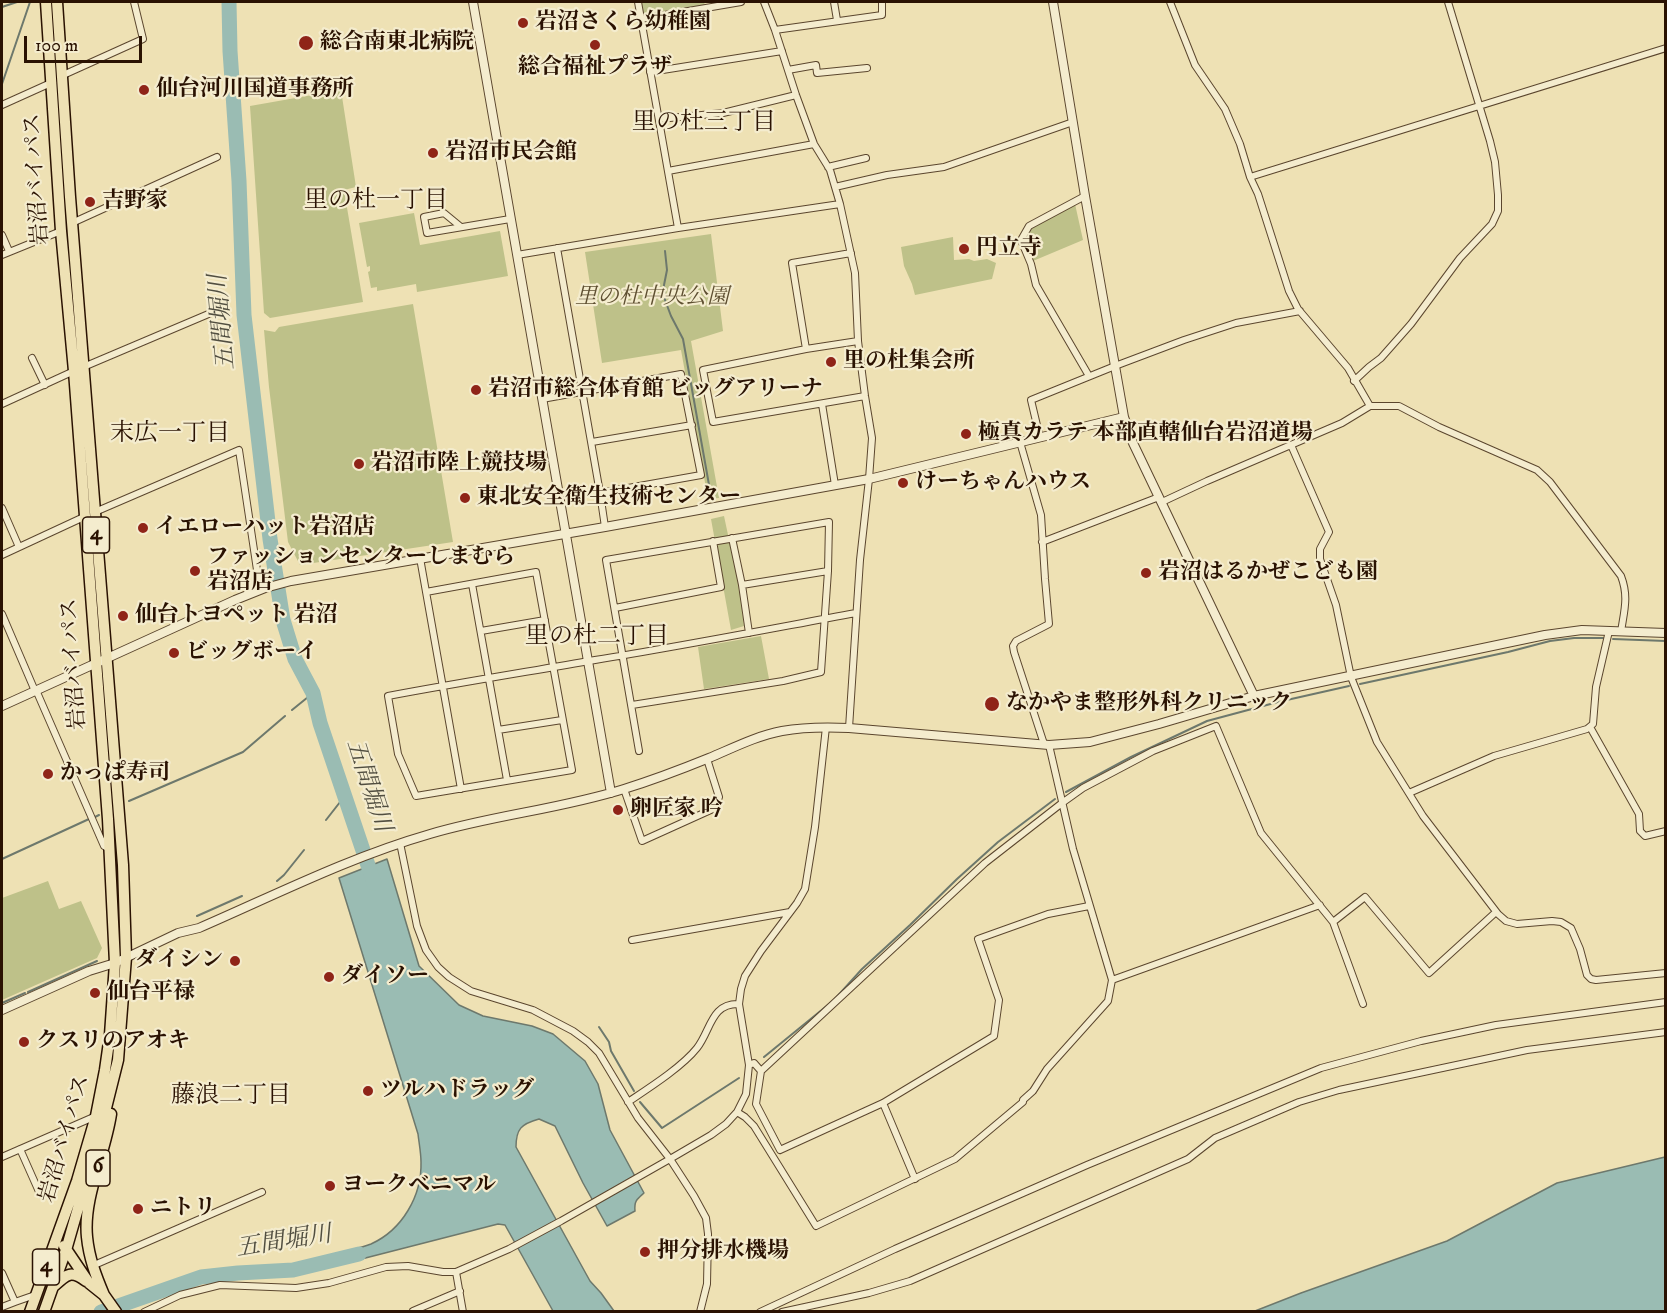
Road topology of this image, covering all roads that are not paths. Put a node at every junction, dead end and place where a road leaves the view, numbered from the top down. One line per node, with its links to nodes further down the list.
1 (46, 2): 22 (highway, 岩沼バイパス / 4)
2 (57, 2): 21 (highway, 岩沼バイパス / 4)
3 (134, 2): 21 (street)
4 (473, 2): 37 (street)
5 (638, 2): 13 (street)
6 (741, 2): 13 (street)
7 (764, 2): 15 (street)
8 (834, 2): 14 (street)
9 (882, 2): 14 (street)
10 (1053, 2): 27 (street)
11 (1170, 2): 33 (street)
12 (1448, 2): 25 (street)
13 (641, 19): 20 (street)
14 (837, 20): 15 (street)
15 (775, 30): 17 (street)
16 (1665, 48): 25 (street)
17 (782, 51): 19 (street); 20 (street)
18 (867, 68): 19 (street)
19 (788, 70): 23 (street)
20 (650, 72): 26 (street)
21 (63, 75): 22 (street); 38 (highway, 岩沼バイパス / 4)
22 (51, 83): 24 (street); 41 (highway, 岩沼バイパス / 4)
23 (796, 95): 26 (street); 28 (street)
24 (2, 105)
25 (1479, 105): 33 (street); 56 (street)
26 (659, 119): 32 (street)
27 (1073, 122): 34 (street); 35 (street)
28 (814, 144): 31 (street); 32 (street)
29 (217, 157): 38 (street)
30 (866, 158): 31 (street)
31 (828, 167): 34 (street)
32 (668, 171): 40 (street)
33 (1250, 177): 49 (street)
34 (835, 187): 36 (street)
35 (1085, 196): 53 (street); 55 (street)
36 (840, 204): 40 (street); 45 (street)
37 (510, 219): 39 (street); 47 (street)
38 (72, 223): 54 (highway, 岩沼バイパス / 4)
39 (460, 227): 39 (street)
40 (678, 228): 43 (street)
41 (61, 231): 44 (street); 54 (highway, 岩沼バイパス / 4)
42 (2, 235): 44 (street)
43 (557, 248): 47 (street); 58 (street)
44 (9, 251): 46 (street)
45 (851, 253): 50 (street); 51 (street)
46 (2, 255)
47 (517, 255): 61 (street)
48 (225, 307): 54 (street)
49 (1300, 311): 53 (street); 56 (street)
50 (858, 341): 51 (street); 60 (street)
51 (806, 349): 63 (street)
52 (32, 358): 57 (street)
53 (1115, 366): 55 (street); 65 (street)
54 (78, 370): 57 (street); 76 (highway, 岩沼バイパス / 4)
55 (1089, 376): 67 (street)
56 (1354, 381): 64 (street)
57 (45, 385): 62 (street)
58 (583, 392): 61 (street); 66 (street); 68 (street)
59 (2, 395): 62 (street)
60 (865, 396): 63 (street); 71 (street)
61 (542, 399): 78 (street)
62 (3, 404)
63 (822, 404): 72 (street)
64 (1370, 406): 70 (street); 97 (street)
65 (1124, 417): 67 (street); 74 (street)
66 (692, 425): 68 (street); 73 (street)
67 (1040, 438): 69 (street)
68 (592, 442): 73 (street)
69 (1020, 442): 71 (street); 81 (street)
70 (1291, 445): 74 (street); 105 (street)
71 (869, 479): 72 (street); 91 (street)
72 (836, 485): 77 (street)
73 (600, 493): 77 (street)
74 (1161, 500): 81 (street); 109 (street)
75 (2, 508): 82 (street)
76 (89, 515): 82 (street); 88 (street); 101 (highway, 岩沼バイパス / 4); 103 (highway, 岩沼バイパス / 4)
77 (605, 527): 78 (street)
78 (566, 533): 84 (street); 102 (street)
79 (732, 538): 80 (street); 85 (street); 87 (street)
80 (713, 541): 90 (street); 90 (street)
81 (1042, 542): 117 (street)
82 (19, 547): 83 (street)
83 (2, 555)
84 (420, 558): 88 (street); 89 (street)
85 (828, 572): 87 (street); 93 (street)
86 (472, 584): 89 (street); 94 (street); 95 (street)
87 (742, 585): 98 (street)
88 (262, 589): 101 (street)
89 (426, 592): 107 (street)
90 (615, 608): 100 (street)
91 (856, 613): 93 (street); 115 (street)
92 (2, 614): 108 (street)
93 (824, 619): 98 (street); 110 (street)
94 (545, 620): 95 (street); 104 (street)
95 (481, 631): 106 (street)
96 (1609, 631): 97 (street); 105 (street); 113 (street)
97 (1621, 632): 99 (street)
98 (749, 633): 100 (street)
99 (1665, 633)
100 (623, 655): 102 (street); 110 (street)
101 (106, 658): 103 (street); 135 (highway, 岩沼バイパス / 4)
102 (588, 662): 104 (street); 123 (street)
103 (95, 664): 108 (street); 128 (highway, 岩沼バイパス / 4)
104 (553, 667): 106 (street); 112 (street)
105 (1351, 677): 109 (street); 124 (street)
106 (489, 678): 107 (street); 116 (street)
107 (442, 686): 121 (street); 121 (street)
108 (36, 691): 111 (street); 128 (street)
109 (1254, 696): 117 (street)
110 (632, 705): 118 (street)
111 (2, 706)
112 (562, 720): 116 (street); 120 (street)
113 (1590, 727): 124 (street); 126 (street)
114 (826, 728): 115 (street); 119 (street); 131 (street)
115 (849, 728): 117 (street)
116 (498, 730): 120 (street)
117 (1046, 744): 125 (street)
118 (639, 751)
119 (707, 759): 122 (street); 122 (street)
120 (507, 780): 121 (street)
121 (461, 789)
122 (624, 789): 123 (street)
123 (611, 793): 127 (street)
124 (1409, 793): 132 (street)
125 (1062, 803): 129 (street); 130 (street); 146 (street)
126 (1665, 831)
127 (396, 844): 135 (street); 147 (street)
128 (110, 849): 136 (highway, 岩沼バイパス / 4)
129 (1320, 905): 133 (street); 138 (street)
130 (1089, 906): 138 (street); 148 (street)
131 (790, 912): 134 (street); 140 (street)
132 (1496, 912): 133 (street); 137 (street)
133 (1333, 922): 141 (street)
134 (632, 940)
135 (126, 957): 136 (street); 145 (highway, 岩沼バイパス / 4)
136 (115, 963): 142 (street); 150 (highway, 岩沼バイパス / 4)
137 (1665, 973)
138 (1112, 980): 154 (street)
139 (1665, 1002): 176 (street)
140 (739, 1004): 144 (street); 147 (street)
141 (1363, 1004)
142 (2, 1010)
143 (1665, 1032): 177 (street)
144 (748, 1065): 146 (street); 149 (street)
145 (117, 1069): 158 (highway, 岩沼バイパス / 4); 159 (highway, 6)
146 (761, 1071): 148 (street)
147 (628, 1102): 153 (street)
148 (882, 1103): 154 (street)
149 (738, 1112): 153 (street); 154 (street)
150 (96, 1116): 151 (street); 157 (highway, 岩沼バイパス / 4)
151 (20, 1149): 152 (street); 156 (street)
152 (2, 1157)
153 (668, 1161): 160 (street); 175 (street)
154 (915, 1179)
155 (262, 1192): 159 (street)
156 (40, 1194)
157 (63, 1222): 158 (highway, 6); 165 (highway, 岩沼バイパス / 4)
158 (66, 1250): 162 (highway, 6); 163 (highway, 岩沼バイパス / 4)
159 (92, 1266): 166 (highway, 6)
160 (456, 1272): 164 (street); 172 (street)
161 (2, 1273): 167 (street)
162 (89, 1283): 163 (highway); 166 (highway, 6)
163 (54, 1286): 170 (highway, 岩沼バイパス / 4)
164 (460, 1291): 173 (street); 174 (street)
165 (36, 1295): 167 (street); 169 (highway, 岩沼バイパス / 4)
166 (104, 1295): 171 (highway, 6)
167 (15, 1302): 168 (street)
168 (2, 1307)
169 (30, 1311)
170 (45, 1311)
171 (116, 1311)
172 (144, 1311)
173 (413, 1311)
174 (464, 1311)
175 (700, 1311)
176 (760, 1311)
177 (782, 1311)

